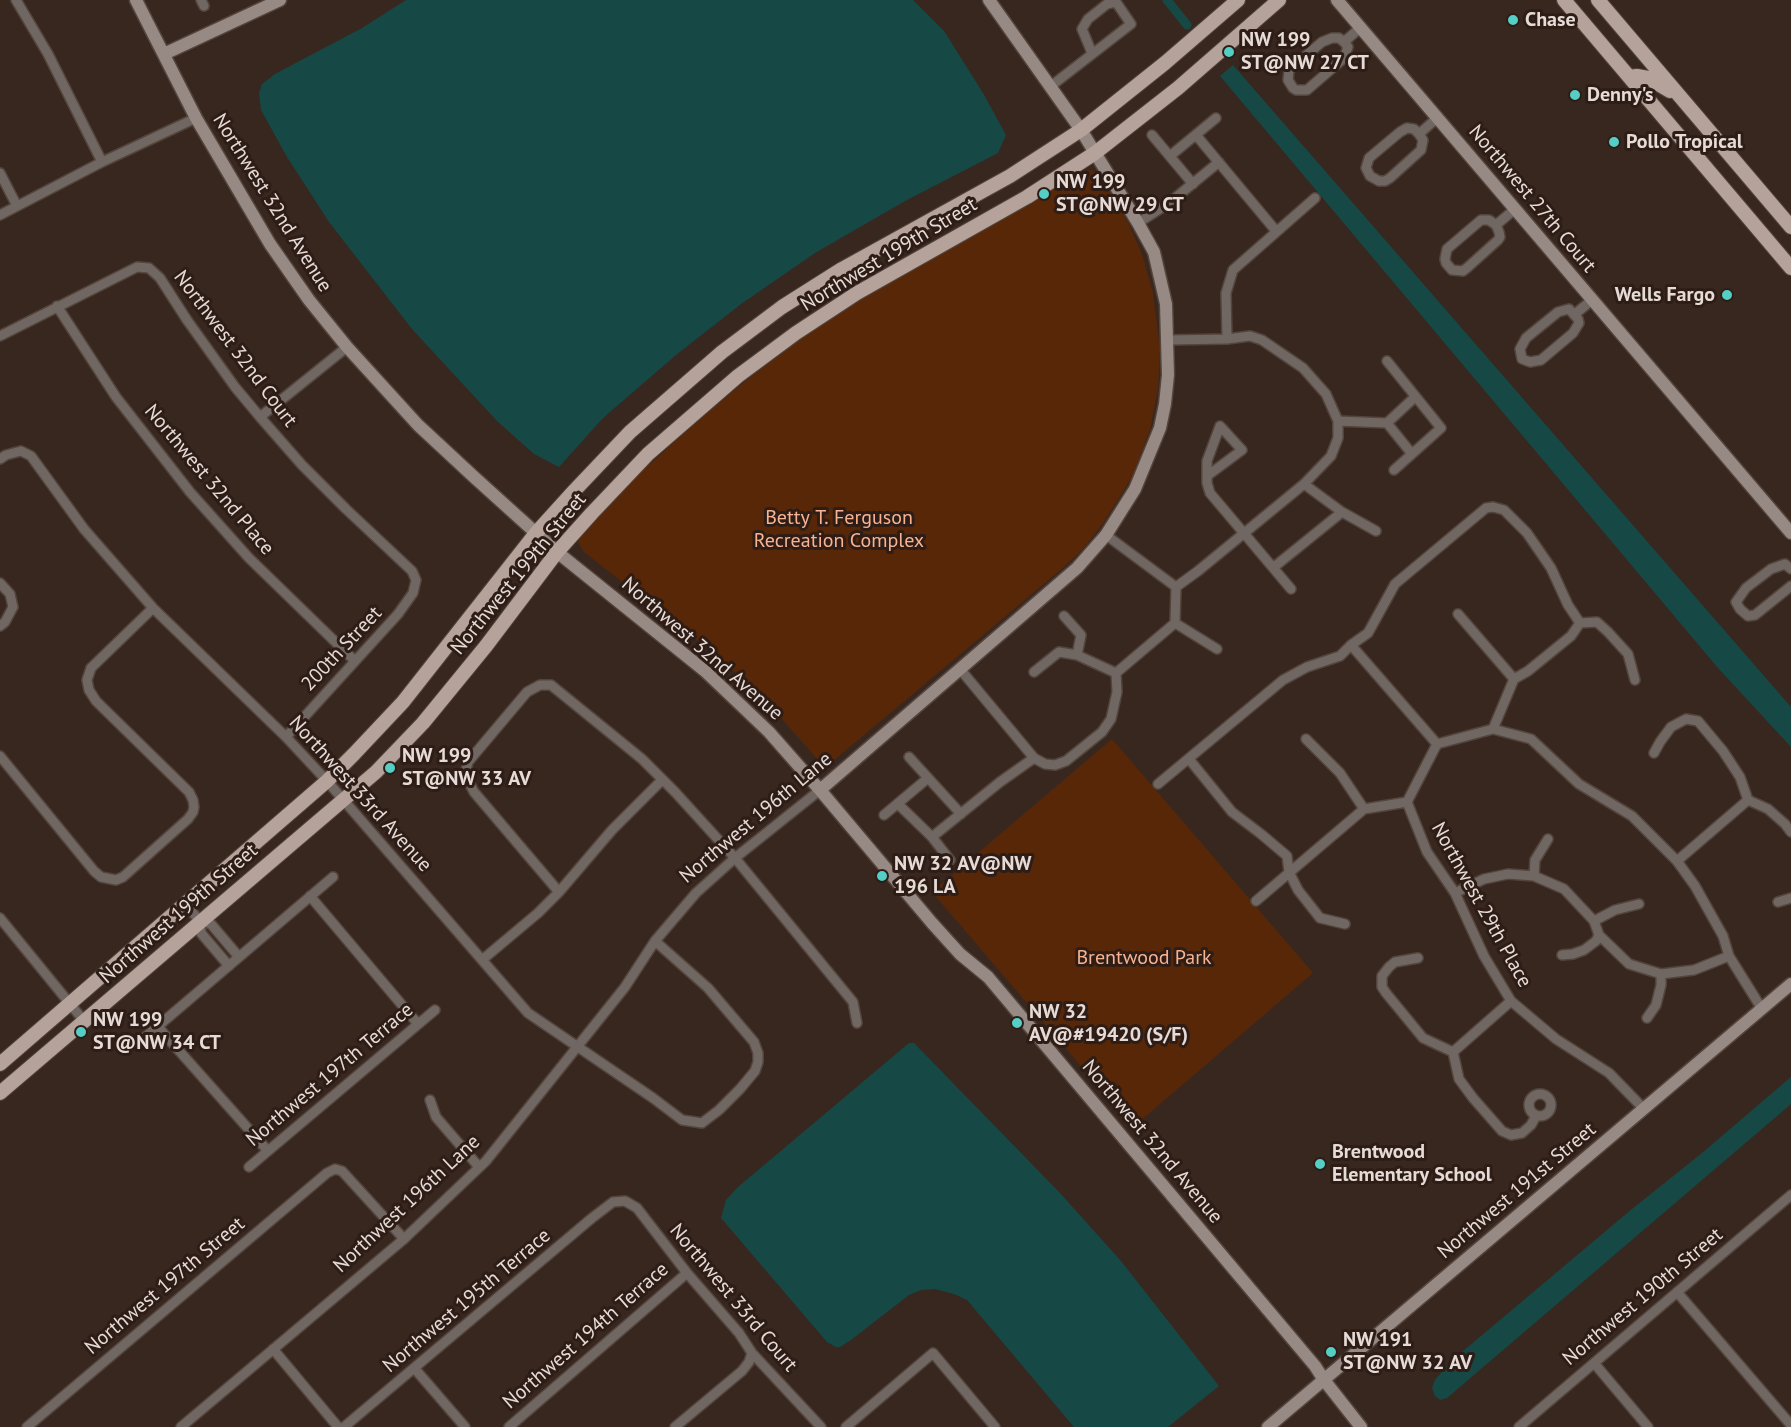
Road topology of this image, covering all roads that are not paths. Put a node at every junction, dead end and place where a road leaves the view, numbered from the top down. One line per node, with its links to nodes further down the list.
1 (16, 0): 26 (street)
2 (136, 0): 12 (street, Northwest 32nd Avenue)
3 (280, 0): 12 (street)
4 (989, 0): 15 (street, Northwest 196th Lane)
5 (1238, 0): 20 (main road, Northwest 199th Street)
6 (1279, 0): 24 (main road, Northwest 199th Street)
7 (1337, 0): 10 (street, Northwest 27th Court)
8 (1563, 0): 14 (main road)
9 (1598, 0): 16 (main road)
10 (1360, 28): 11 (street); 19 (street, Northwest 27th Court)
11 (1344, 42): 11 (street)
12 (164, 54): 17 (street, Northwest 32nd Avenue)
13 (1092, 54): 13 (street); 15 (street)
14 (1629, 78): 16 (main road); 38 (main road)
15 (1051, 86): 20 (street, Northwest 196th Lane)
16 (1680, 97): 36 (main road)
17 (196, 118): 26 (street); 45 (street, Northwest 32nd Avenue)
18 (1216, 118): 23 (street)
19 (1437, 118): 21 (street); 32 (street, Northwest 27th Court)
20 (1081, 130): 24 (street, Northwest 196th Lane); 59 (main road, Northwest 199th Street)
21 (1419, 134): 21 (street)
22 (1152, 135): 25 (street)
23 (1196, 135): 25 (street); 27 (street)
24 (1095, 153): 34 (street, Northwest 196th Lane); 62 (main road, Northwest 199th Street)
25 (1170, 156): 29 (street)
26 (102, 162): 31 (street)
27 (1219, 162): 29 (street); 37 (street)
28 (0, 173): 31 (street)
29 (1193, 184): 34 (street)
30 (1315, 198): 37 (street)
31 (16, 206): 33 (street)
32 (1515, 209): 35 (street); 39 (street, Northwest 27th Court)
33 (0, 215)
34 (1138, 223): 44 (street, Northwest 196th Lane)
35 (1496, 225): 35 (street)
36 (1791, 227)
37 (1276, 231): 43 (street)
38 (1791, 268)
39 (1592, 300): 41 (street); 60 (street, Northwest 27th Court)
40 (57, 306): 42 (street); 48 (street, Northwest 32nd Court); 79 (street, Northwest 32nd Place)
41 (1575, 314): 41 (street)
42 (0, 336)
43 (1227, 339): 44 (street); 49 (street)
44 (1168, 340): 61 (street, Northwest 196th Lane)
45 (347, 347): 48 (street); 59 (street, Northwest 32nd Avenue)
46 (1388, 361): 47 (street)
47 (1415, 397): 50 (street); 51 (street)
48 (260, 417): 65 (street, Northwest 32nd Court)
49 (1338, 421): 50 (street); 55 (street)
50 (1387, 423): 51 (street)
51 (1412, 454): 53 (street)
52 (0, 459): 70 (street, Northwest 33rd Avenue)
53 (1394, 470)
54 (1207, 476): 54 (street); 58 (street)
55 (1304, 484): 56 (street); 58 (street)
56 (1342, 512): 57 (street); 63 (street)
57 (1376, 531)
58 (1244, 532): 63 (street); 68 (street)
59 (536, 533): 62 (street, Northwest 32nd Avenue); 96 (main road, Northwest 199th Street)
60 (1791, 533)
61 (1106, 535): 68 (street); 80 (street, Northwest 196th Lane)
62 (557, 552): 98 (street, Northwest 32nd Avenue); 99 (main road, Northwest 199th Street)
63 (1274, 567): 69 (street)
64 (1791, 569): 67 (street)
65 (416, 580): 79 (street, 200th Street)
66 (0, 583): 75 (street)
67 (1791, 586)
68 (1176, 587): 73 (street)
69 (1291, 589)
70 (153, 608): 86 (street, Northwest 33rd Avenue); 90 (street)
71 (1458, 615): 83 (street)
72 (1064, 616): 78 (street)
73 (1175, 623): 77 (street); 82 (street)
74 (1580, 623): 76 (street); 83 (street); 84 (street)
75 (0, 626)
76 (1351, 645): 88 (street); 93 (street)
77 (1217, 649)
78 (1077, 655): 81 (street); 82 (street)
79 (355, 661): 86 (street, 200th Street)
80 (960, 669): 92 (street); 98 (street, Northwest 196th Lane)
81 (1034, 672)
82 (1116, 673): 92 (street)
83 (1514, 679): 85 (street)
84 (1635, 680)
85 (1493, 729): 88 (street); 111 (street)
86 (286, 737): 96 (street, Northwest 33rd Avenue)
87 (1306, 739): 103 (street)
88 (1437, 744): 101 (street)
89 (1654, 753): 100 (street)
90 (0, 756)
91 (909, 757): 94 (street)
92 (1034, 758): 104 (street)
93 (1189, 759): 97 (street); 112 (street)
94 (928, 778): 102 (street); 104 (street)
95 (662, 780): 109 (street); 115 (street); 115 (street)
96 (327, 781): 99 (street, Northwest 33rd Avenue); 121 (main road, Northwest 199th Street)
97 (1158, 784)
98 (820, 790): 109 (street, Northwest 196th Lane); 166 (street, Northwest 32nd Avenue)
99 (344, 800): 124 (main road, Northwest 199th Street); 133 (street, Northwest 33rd Avenue)
100 (1748, 800): 106 (street); 111 (street)
101 (1407, 802): 103 (street); 116 (street, Northwest 29th Place)
102 (898, 804): 105 (street); 107 (street)
103 (1364, 809): 112 (street)
104 (961, 814): 107 (street)
105 (884, 815)
106 (1791, 832)
107 (932, 837): 110 (street)
108 (1548, 839): 114 (street)
109 (735, 858): 128 (street, Northwest 196th Lane); 143 (street)
110 (950, 860)
111 (1677, 861): 130 (street)
112 (1289, 873): 119 (street); 126 (street)
113 (333, 876): 117 (street)
114 (1534, 876): 116 (street); 125 (street)
115 (559, 892): 133 (street)
116 (1455, 893): 137 (street, Northwest 29th Place)
117 (310, 896): 131 (street); 144 (street)
118 (1791, 898): 120 (street)
119 (1256, 902)
120 (1778, 902)
121 (184, 903): 124 (street); 138 (main road, Northwest 199th Street)
122 (1639, 904): 125 (street)
123 (0, 918): 138 (street)
124 (200, 921): 131 (street); 134 (street); 142 (main road, Northwest 199th Street)
125 (1594, 921): 127 (street)
126 (1345, 924)
127 (1599, 935): 129 (street); 135 (street)
128 (655, 941): 147 (street, Northwest 196th Lane); 147 (street, Northwest 33rd Avenue)
129 (1562, 955)
130 (1729, 956): 135 (street); 139 (street)
131 (239, 957): 134 (street)
132 (1418, 958): 148 (street)
133 (482, 960): 147 (street, Northwest 33rd Avenue)
134 (229, 966): 145 (street)
135 (1661, 974): 141 (street)
136 (1791, 984): 139 (street, Northwest 191st Street)
137 (1511, 1002): 148 (street); 152 (street, Northwest 29th Place)
138 (69, 1003): 142 (street); 149 (main road, Northwest 199th Street)
139 (1762, 1009): 152 (street, Northwest 191st Street)
140 (435, 1010): 144 (street, Northwest 197th Terrace)
141 (1647, 1018)
142 (84, 1021): 150 (main road, Northwest 199th Street)
143 (857, 1023)
144 (418, 1024): 154 (street, Northwest 197th Terrace)
145 (158, 1027): 146 (street); 154 (street)
146 (137, 1044)
147 (576, 1047): 156 (street, Northwest 196th Lane)
148 (1452, 1052): 153 (street)
149 (0, 1064)
150 (0, 1093)
151 (430, 1100): 156 (street)
152 (1644, 1108): 166 (street, Northwest 191st Street)
153 (1536, 1116)
154 (268, 1151): 155 (street, Northwest 197th Terrace)
155 (249, 1167)
156 (479, 1167): 159 (street, Northwest 196th Lane)
157 (1791, 1195): 161 (street, Northwest 190th Street)
158 (613, 1202): 160 (street, Northwest 33rd Court); 165 (street, Northwest 195th Terrace)
159 (404, 1239): 162 (street, Northwest 196th Lane); 168 (street, Northwest 197th Street)
160 (687, 1273): 163 (street, Northwest 33rd Court); 173 (street, Northwest 194th Terrace)
161 (1677, 1292): 164 (street, Northwest 190th Street); 167 (street)
162 (273, 1349): 169 (street, Northwest 196th Lane); 170 (street)
163 (752, 1353): 174 (street); 175 (street, Northwest 33rd Court)
164 (1594, 1363): 180 (street, Northwest 190th Street); 181 (street)
165 (415, 1368): 171 (street, Northwest 195th Terrace); 172 (street)
166 (1324, 1380): 178 (street, Northwest 191st Street); 179 (street, Northwest 32nd Avenue)
167 (1791, 1425)
168 (27, 1427)
169 (182, 1427)
170 (338, 1427)
171 (344, 1427)
172 (465, 1427)
173 (509, 1427)
174 (675, 1427)
175 (821, 1427)
176 (846, 1427): 177 (street)
177 (995, 1427)
178 (1268, 1427)
179 (1361, 1427)
180 (1519, 1427)
181 (1648, 1427)

